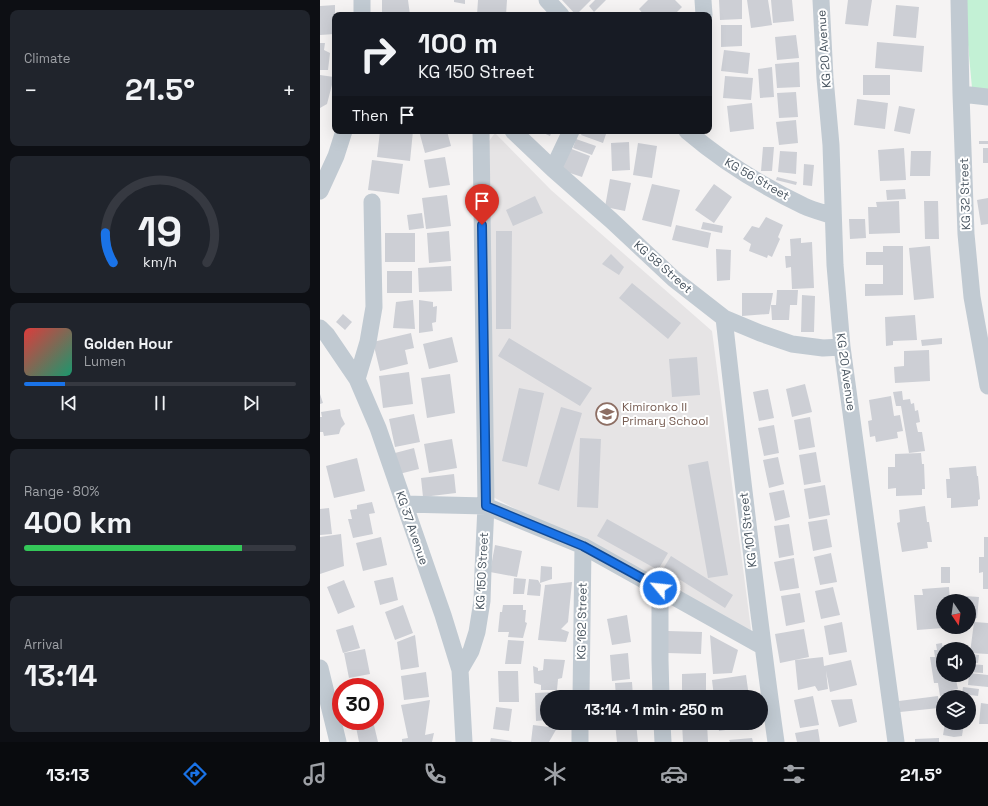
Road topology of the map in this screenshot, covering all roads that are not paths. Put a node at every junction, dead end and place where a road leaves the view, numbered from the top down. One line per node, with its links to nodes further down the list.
1 (362, 0): 6 (street)
2 (546, 0): 7 (street)
3 (703, 0): 8 (street)
4 (820, 0): 20 (street, KG 20 Avenue)
5 (959, 0): 9 (street, KG 32 Street)
6 (362, 12)
7 (558, 12)
8 (704, 12)
9 (961, 94): 10 (street); 25 (street, KG 32 Street)
10 (988, 97)
11 (343, 134): 18 (street)
12 (481, 134): 27 (street, KG 150 Street)
13 (516, 134): 17 (street, KG 58 Street)
14 (570, 134): 17 (street)
15 (694, 134): 16 (street, KG 56 Street)
16 (706, 139): 20 (street, KG 56 Street)
17 (553, 169): 21 (street, KG 58 Street)
18 (320, 191)
19 (372, 202): 24 (street)
20 (833, 216): 23 (street, KG 20 Avenue)
21 (724, 318): 23 (street, KG 58 Street); 30 (street, KG 101 Street)
22 (320, 328): 24 (street, KG 37 Avenue)
23 (842, 347): 42 (street, KG 20 Avenue)
24 (357, 379): 26 (street, KG 37 Avenue)
25 (988, 386)
26 (404, 504): 27 (street); 32 (street, KG 37 Avenue)
27 (486, 506): 28 (street); 32 (street, KG 150 Street)
28 (583, 546): 29 (street); 33 (street, KG 162 Street)
29 (660, 588): 30 (street); 34 (street)
30 (762, 646): 41 (street, KG 101 Street)
31 (320, 668): 37 (street)
32 (460, 670): 38 (street, KG 37 Avenue)
33 (581, 690)
34 (661, 690)
35 (580, 730): 39 (street)
36 (662, 730): 40 (street)
37 (338, 742)
38 (464, 742)
39 (580, 742)
40 (663, 742)
41 (776, 742)
42 (896, 742)

